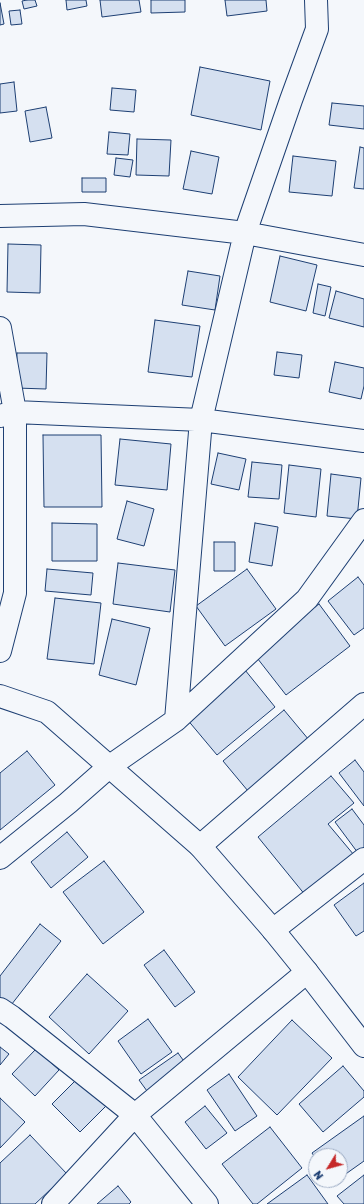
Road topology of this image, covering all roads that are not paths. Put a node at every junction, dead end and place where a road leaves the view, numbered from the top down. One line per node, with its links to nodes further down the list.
1 (316, 0): 3 (street)
2 (0, 216): 3 (street)
3 (245, 233): 4 (street); 7 (street)
4 (364, 255)
5 (0, 328): 6 (street)
6 (8, 414): 7 (street); 10 (street)
7 (201, 420): 8 (street); 13 (street)
8 (364, 441)
9 (364, 520): 13 (street)
10 (0, 651)
11 (0, 696): 14 (street)
12 (364, 704): 15 (street)
13 (176, 720): 14 (street)
14 (110, 766): 15 (street); 16 (street)
15 (200, 846): 18 (street)
16 (0, 858)
17 (364, 859): 18 (street)
18 (273, 930): 19 (street)
19 (307, 972): 21 (street); 22 (street)
20 (4, 1015): 22 (street)
21 (364, 1046)
22 (136, 1115): 23 (street); 24 (street)
23 (53, 1204)
24 (207, 1204)

